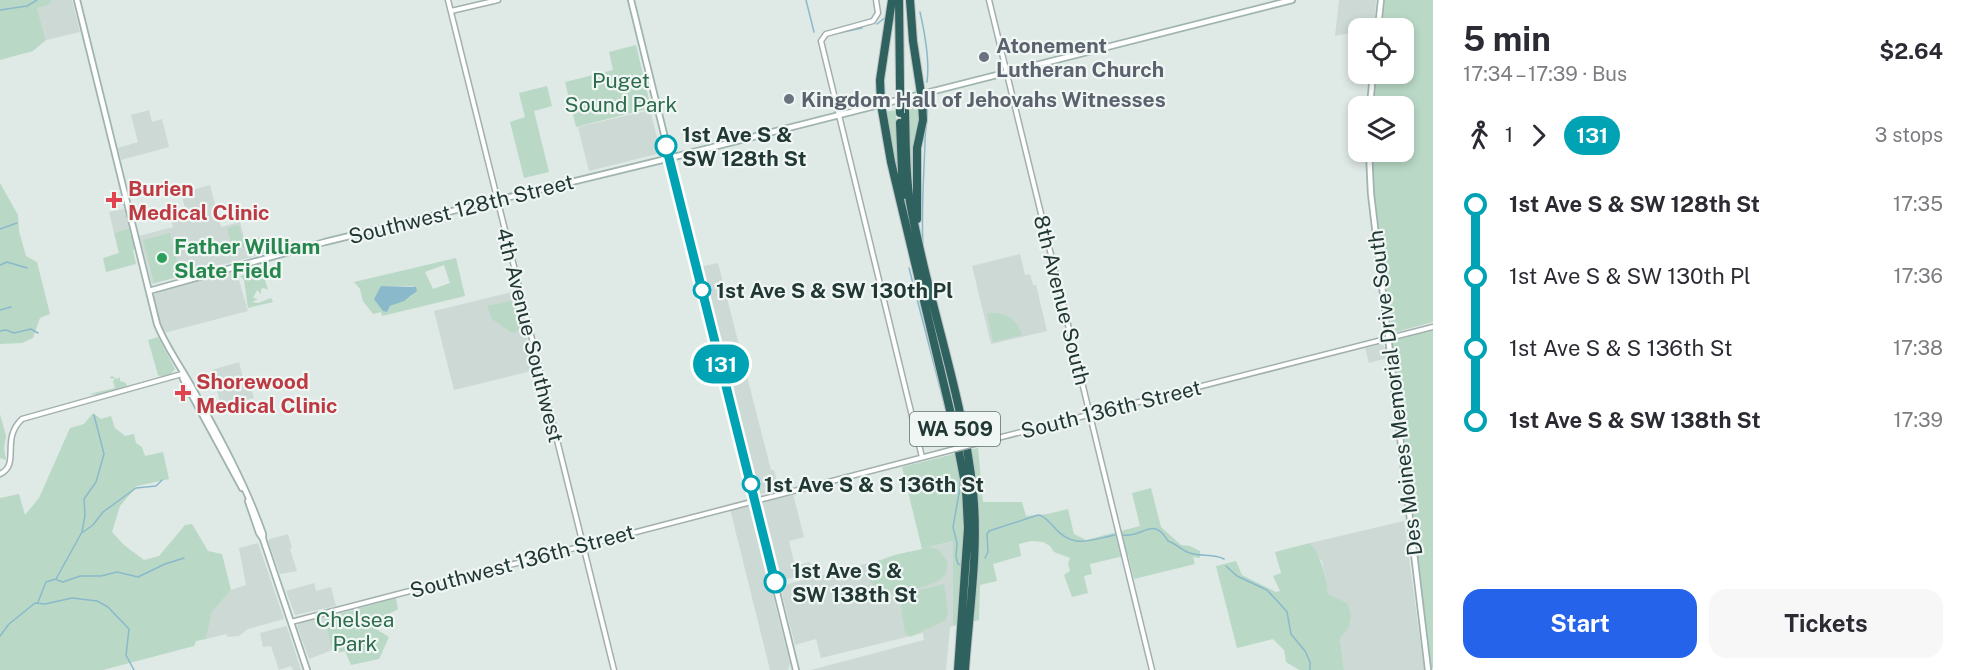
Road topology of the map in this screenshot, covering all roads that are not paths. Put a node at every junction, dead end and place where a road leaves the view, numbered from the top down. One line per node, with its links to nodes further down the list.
1 (77, 0): 24 (main road)
2 (448, 0): 13 (street, 4th Avenue Southwest)
3 (498, 0): 13 (street)
4 (631, 0): 20 (main road)
5 (876, 0): 19 (street)
6 (892, 0): 18 (highway)
7 (899, 0): 16 (highway, WA 509)
8 (904, 0): 16 (highway, WA 509)
9 (910, 0): 17 (highway)
10 (989, 0): 15 (street, 8th Avenue South)
11 (1292, 0): 15 (main road, Southwest 128th Street)
12 (1381, 0): 14 (main road)
13 (451, 11): 22 (street, 4th Avenue Southwest)
14 (1379, 18)
15 (1007, 73): 17 (main road, Southwest 128th Street); 28 (street, 8th Avenue South)
16 (902, 85): 23 (highway, WA 509)
17 (922, 94): 18 (main road, Southwest 128th Street); 23 (highway)
18 (881, 104): 19 (main road, Southwest 128th Street); 23 (highway)
19 (838, 115): 20 (main road, Southwest 128th Street); 29 (street)
20 (669, 158): 22 (main road, Southwest 128th Street); 31 (main road)
21 (1369, 162): 26 (main road, Des Moines Memorial Drive South)
22 (496, 200): 24 (main road, Southwest 128th Street); 32 (street, 4th Avenue Southwest)
23 (914, 244): 37 (highway, WA 509); 38 (highway, WA 509)
24 (149, 291): 27 (main road)
25 (1433, 327): 26 (street, South 136th Street)
26 (1389, 339): 28 (street, South 136th Street); 40 (main road, Des Moines Memorial Drive South)
27 (182, 374): 30 (street); 33 (main road)
28 (1090, 414): 29 (street, South 136th Street, bridge); 39 (street, 8th Avenue South)
29 (922, 458): 31 (street, South 136th Street)
30 (0, 474)
31 (754, 500): 32 (street, Southwest 136th Street); 36 (main road)
32 (583, 545): 33 (street, Southwest 136th Street); 35 (street, 4th Avenue Southwest)
33 (291, 622): 34 (main road)
34 (307, 670)
35 (614, 670)
36 (796, 670)
37 (958, 670)
38 (965, 670)
39 (1152, 670)
40 (1428, 670)

